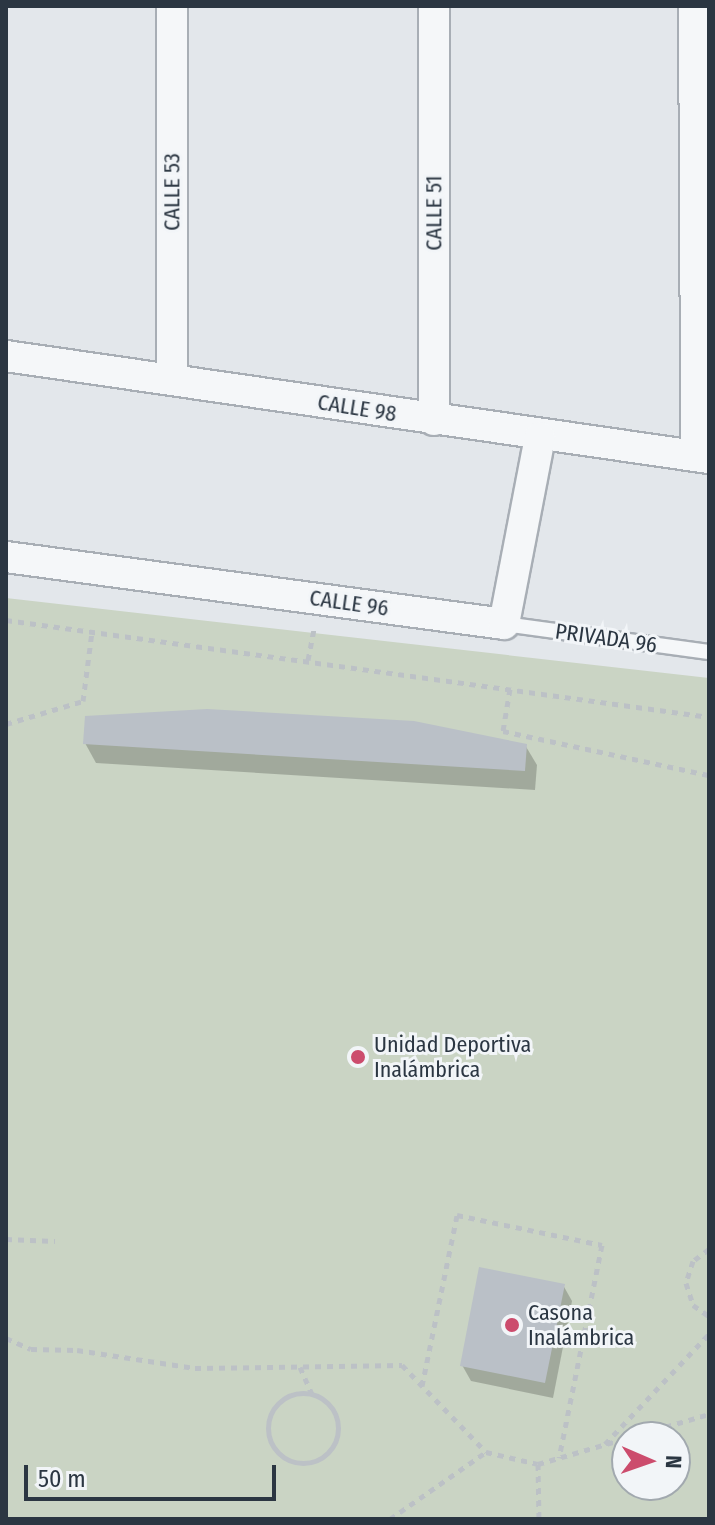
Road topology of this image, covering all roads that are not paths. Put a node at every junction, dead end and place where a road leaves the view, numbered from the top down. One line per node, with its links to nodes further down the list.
1 (172, 6): 5 (street, CALLE 53)
2 (434, 6): 6 (street, CALLE 51)
3 (694, 6): 8 (street)
4 (6, 356): 5 (street, CALLE 98)
5 (172, 379): 6 (street, CALLE 98)
6 (434, 420): 7 (street, CALLE 98)
7 (540, 437): 8 (street, CALLE 98); 10 (street)
8 (702, 457)
9 (6, 557): 10 (street, CALLE 96)
10 (504, 624): 11 (lane, PRIVADA 96)
11 (709, 652)

